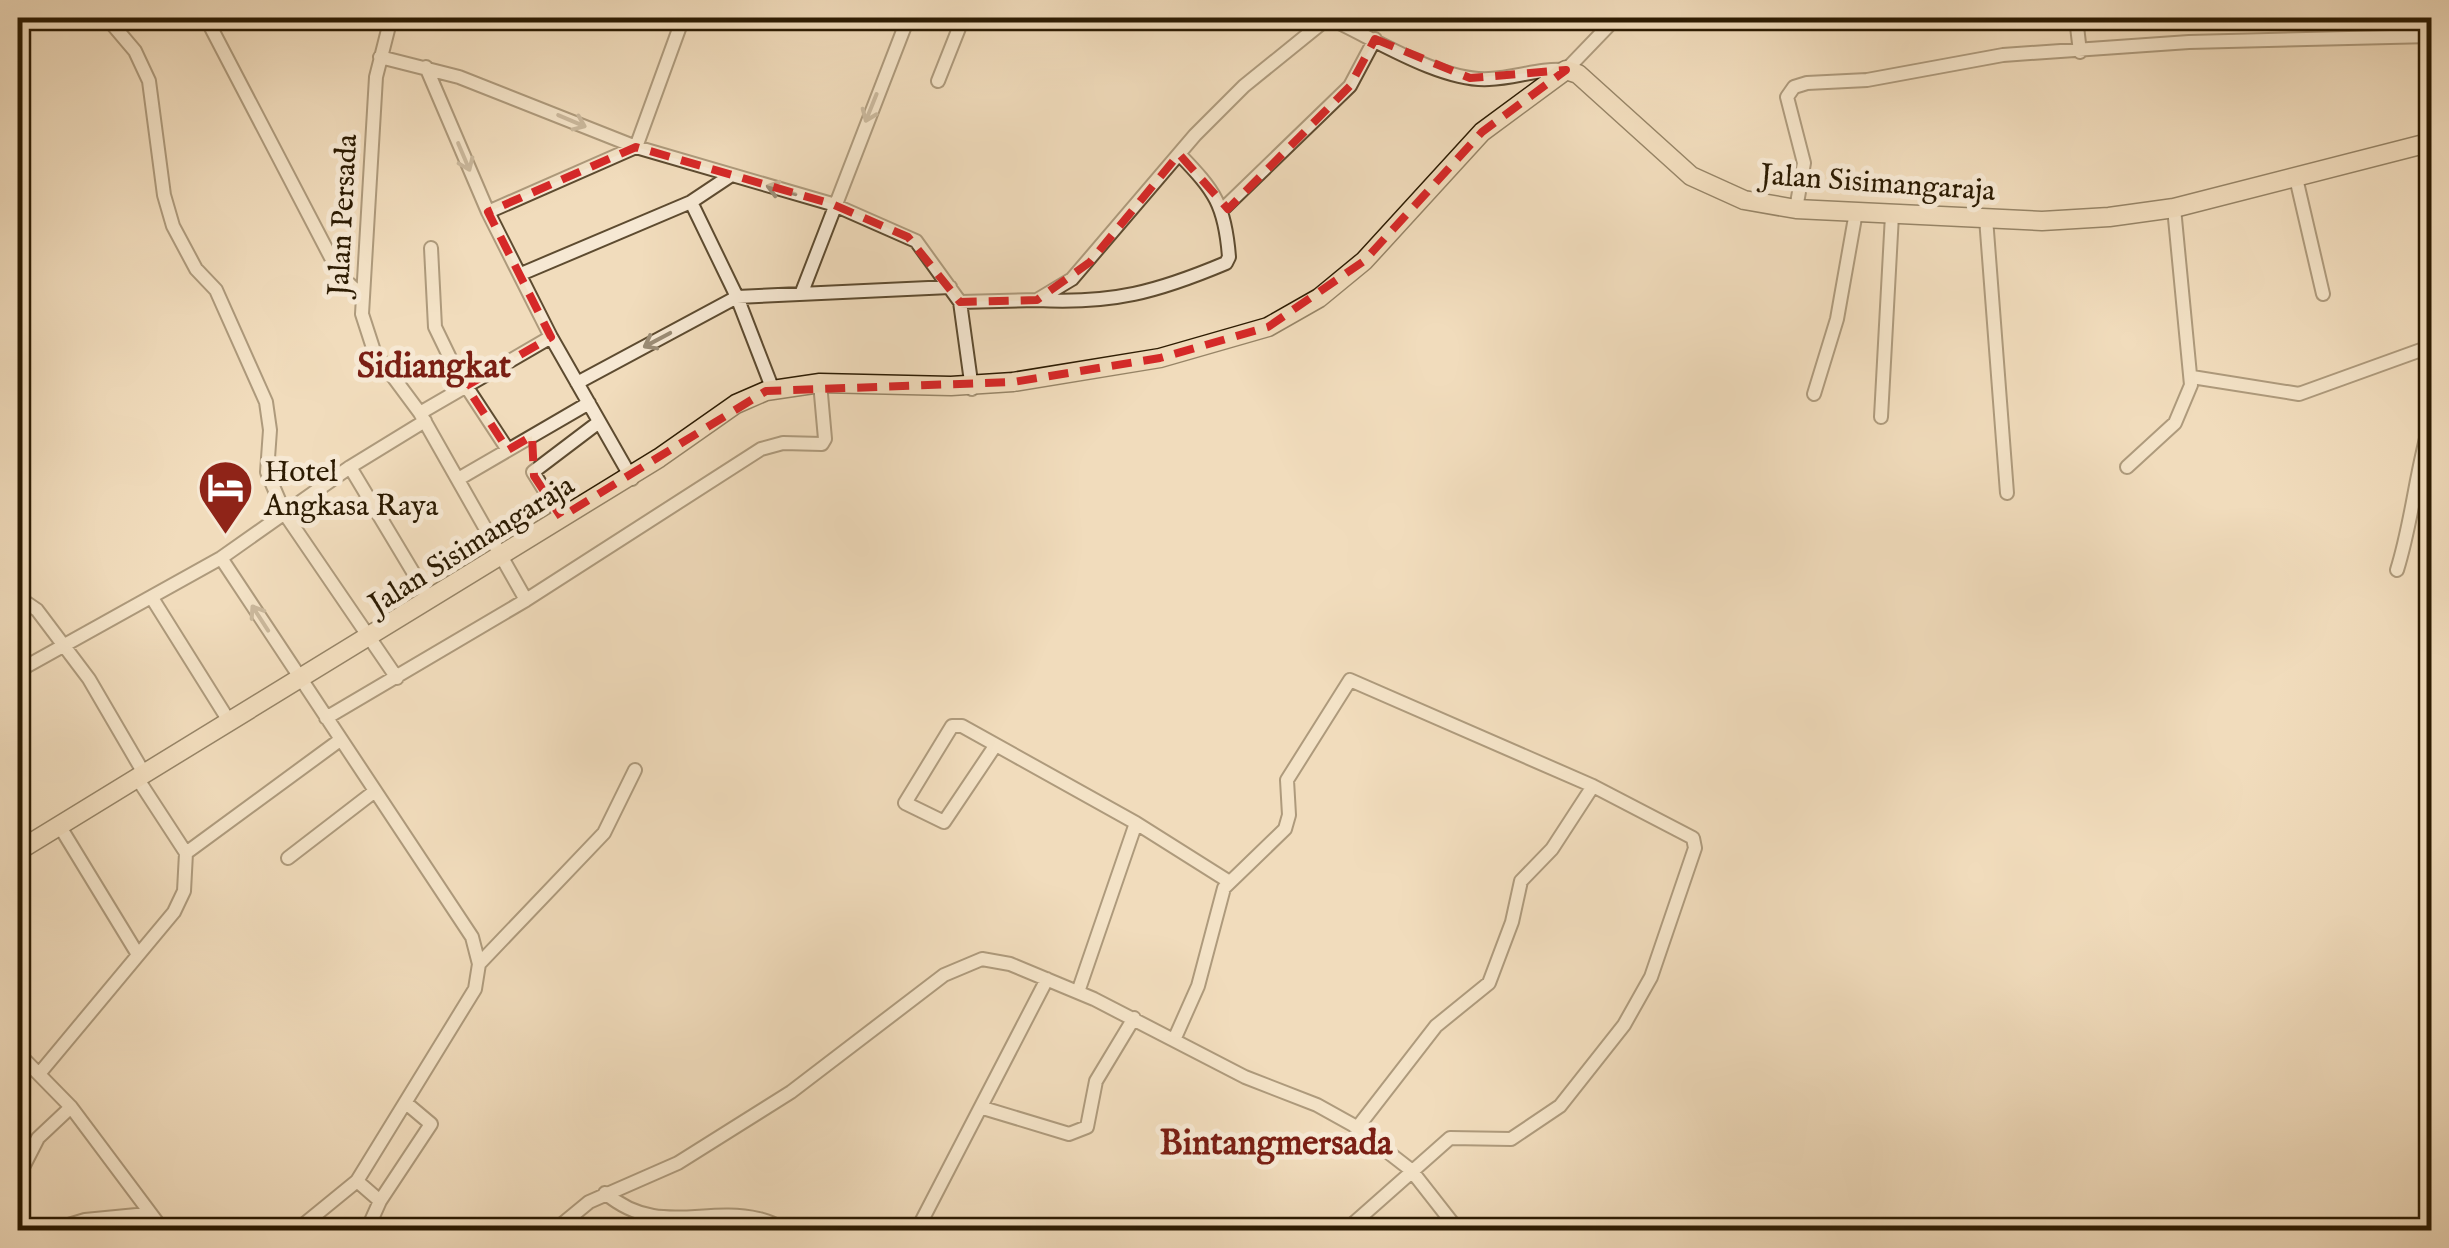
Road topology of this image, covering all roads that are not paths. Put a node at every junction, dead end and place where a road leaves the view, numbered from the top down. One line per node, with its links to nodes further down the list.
1 (107, 18): 64 (street)
2 (206, 18): 36 (street)
3 (391, 18): 13 (street, Jalan Persada)
4 (683, 18): 20 (street)
5 (908, 18): 25 (street, one-way to 25)
6 (963, 18): 17 (street)
7 (1329, 18): 11 (street); 21 (street)
8 (1616, 18): 15 (street)
9 (2076, 18): 12 (street)
10 (2432, 36): 12 (street)
11 (1375, 39): 15 (street); 27 (street)
12 (2080, 52): 28 (street)
13 (380, 56): 14 (street); 34 (street, Jalan Persada)
14 (426, 68): 16 (street); 18 (street)
15 (1566, 70): 28 (highway, Jalan Sisimangaraja); 49 (highway, Jalan Sisimangaraja)
16 (459, 77): 18 (street); 20 (street, one-way to 20)
17 (938, 80)
18 (440, 94): 29 (street, one-way to 29)
19 (2432, 142): 23 (highway, Jalan Sisimangaraja)
20 (636, 147): 22 (street); 29 (street)
21 (1180, 154): 27 (street); 42 (street)
22 (730, 176): 24 (street); 25 (street, one-way to 22)
23 (2296, 178): 26 (highway, Jalan Sisimangaraja); 39 (street)
24 (692, 202): 35 (street); 41 (street)
25 (832, 204): 37 (street); 38 (street)
26 (2174, 208): 32 (highway, Jalan Sisimangaraja); 46 (street)
27 (1223, 209): 42 (street)
28 (1796, 210): 30 (highway, Jalan Sisimangaraja)
29 (488, 212): 35 (street)
30 (1856, 212): 31 (highway, Jalan Sisimangaraja); 52 (street)
31 (1892, 215): 32 (highway, Jalan Sisimangaraja); 55 (street)
32 (1986, 218): 63 (street)
33 (432, 248): 50 (street)
34 (362, 261): 36 (street); 40 (street, Jalan Persada)
35 (521, 274): 44 (street)
36 (340, 275): 40 (street)
37 (950, 287): 38 (street); 43 (street)
38 (802, 292): 41 (street)
39 (2323, 294)
40 (361, 295): 54 (street, Jalan Persada)
41 (737, 297): 47 (street, one-way to 47); 51 (street)
42 (1037, 300): 43 (street)
43 (960, 302): 49 (street)
44 (551, 337): 47 (street); 50 (street)
45 (2432, 346): 46 (street)
46 (2192, 377): 60 (street)
47 (578, 383): 53 (street)
48 (820, 385): 49 (highway, Jalan Sisimangaraja); 51 (highway, Jalan Sisimangaraja); 61 (highway, Jalan Sisimangaraja); 72 (street)
49 (975, 386)
50 (465, 387): 54 (street); 58 (street)
51 (773, 390): 61 (highway, Jalan Sisimangaraja)
52 (1814, 394)
53 (588, 403): 57 (street); 58 (street)
54 (422, 417): 59 (street); 62 (street, Jalan Persada)
55 (1881, 417)
56 (2432, 417): 68 (street)
57 (600, 422): 61 (street); 65 (street)
58 (508, 450): 62 (street)
59 (350, 467): 64 (street); 70 (street)
60 (2127, 467)
61 (631, 477): 65 (highway, Jalan Sisimangaraja); 66 (highway, Jalan Sisimangaraja)
62 (460, 478): 66 (street, Jalan Persada)
63 (2007, 493)
64 (285, 514): 67 (street); 73 (street)
65 (561, 517): 66 (highway, Jalan Sisimangaraja)
66 (502, 556): 70 (highway, Jalan Sisimangaraja); 72 (street, Jalan Persada); 73 (highway, Jalan Sisimangaraja)
67 (221, 558): 71 (street); 77 (street, one-way to 67)
68 (2398, 570)
69 (18, 597): 74 (street)
70 (428, 597): 73 (highway, Jalan Sisimangaraja)
71 (152, 598): 74 (street); 79 (street)
72 (526, 600): 76 (street)
73 (368, 637): 76 (street); 77 (highway, Jalan Sisimangaraja)
74 (62, 648): 75 (street); 83 (street)
75 (18, 671)
76 (397, 678): 78 (street)
77 (301, 680): 78 (street); 79 (highway, Jalan Sisimangaraja); 83 (highway, Jalan Sisimangaraja)
78 (326, 718): 80 (street)
79 (230, 721): 83 (highway, Jalan Sisimangaraja)
80 (340, 740): 85 (street); 88 (street)
81 (995, 746): 81 (street); 86 (street)
82 (635, 770): 93 (street)
83 (143, 779): 87 (highway, Jalan Sisimangaraja); 88 (street); 89 (highway, Jalan Sisimangaraja)
84 (1593, 786): 91 (street); 103 (street); 104 (street)
85 (376, 791): 90 (street); 93 (street)
86 (1136, 823): 91 (street); 95 (street)
87 (62, 830): 89 (highway, Jalan Sisimangaraja); 92 (street)
88 (186, 853): 92 (street)
89 (18, 854)
90 (288, 858)
91 (1228, 881): 97 (street)
92 (137, 952): 99 (street)
93 (479, 964): 100 (street)
94 (1047, 980): 95 (street); 102 (street); 107 (street)
95 (1078, 992): 96 (street)
96 (1134, 1018): 97 (street); 102 (street)
97 (1174, 1040): 103 (street)
98 (18, 1053): 99 (street)
99 (39, 1074): 101 (street)
100 (406, 1103): 106 (street); 108 (street)
101 (71, 1108): 105 (street); 109 (street)
102 (983, 1108): 116 (street)
103 (1357, 1128): 104 (street)
104 (1411, 1170): 117 (street); 118 (street)
105 (18, 1177)
106 (358, 1180): 108 (street); 112 (street)
107 (605, 1193): 114 (street); 115 (street)
108 (380, 1201): 113 (street)
109 (148, 1214): 110 (street); 111 (street)
110 (52, 1230)
111 (163, 1230)
112 (297, 1230)
113 (368, 1230)
114 (555, 1230)
115 (789, 1230)
116 (917, 1230)
117 (1346, 1230)
118 (1458, 1230)

